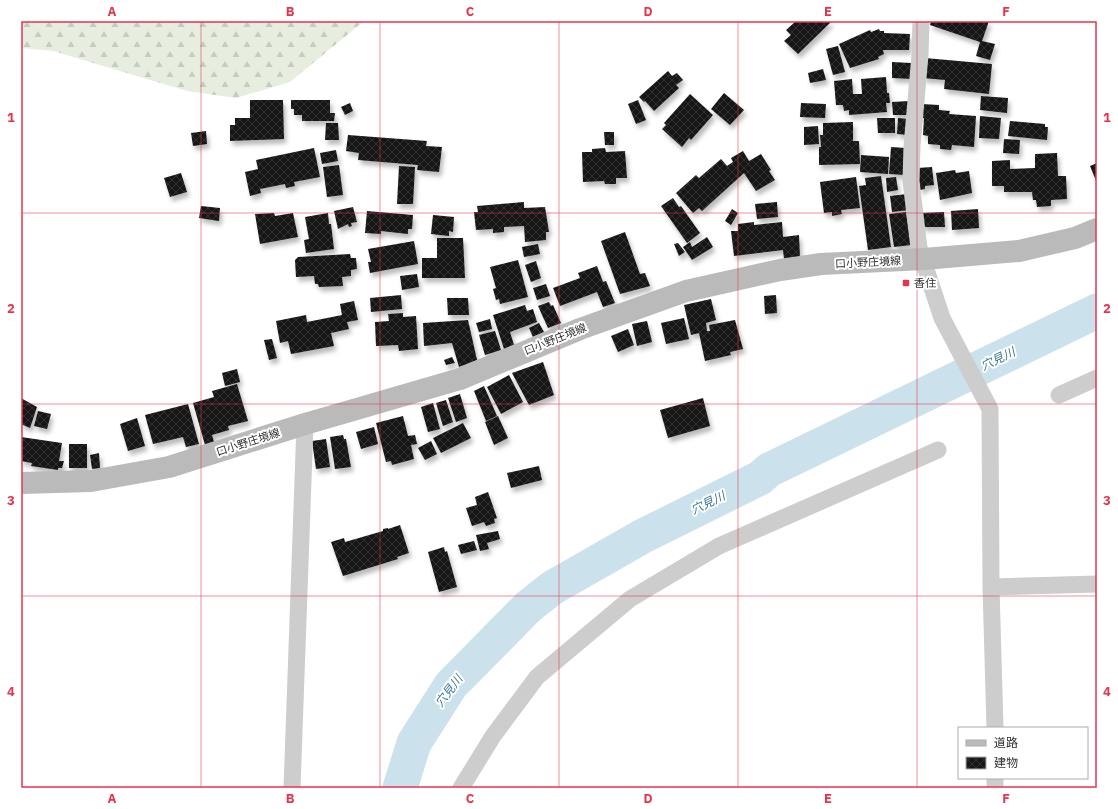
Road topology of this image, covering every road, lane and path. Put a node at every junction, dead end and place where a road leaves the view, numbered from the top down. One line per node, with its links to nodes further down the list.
1 (920, 21): 3 (street)
2 (1097, 229): 3 (main road, 口小野庄境線)
3 (924, 259): 6 (main road, 口小野庄境線); 10 (street)
4 (1097, 378): 5 (street)
5 (1059, 395)
6 (304, 424): 8 (main road, 口小野庄境線); 12 (street)
7 (938, 450): 13 (street)
8 (21, 483)
9 (1097, 584): 10 (street)
10 (991, 587): 11 (street)
11 (995, 727)
12 (292, 788)
13 (461, 788)

